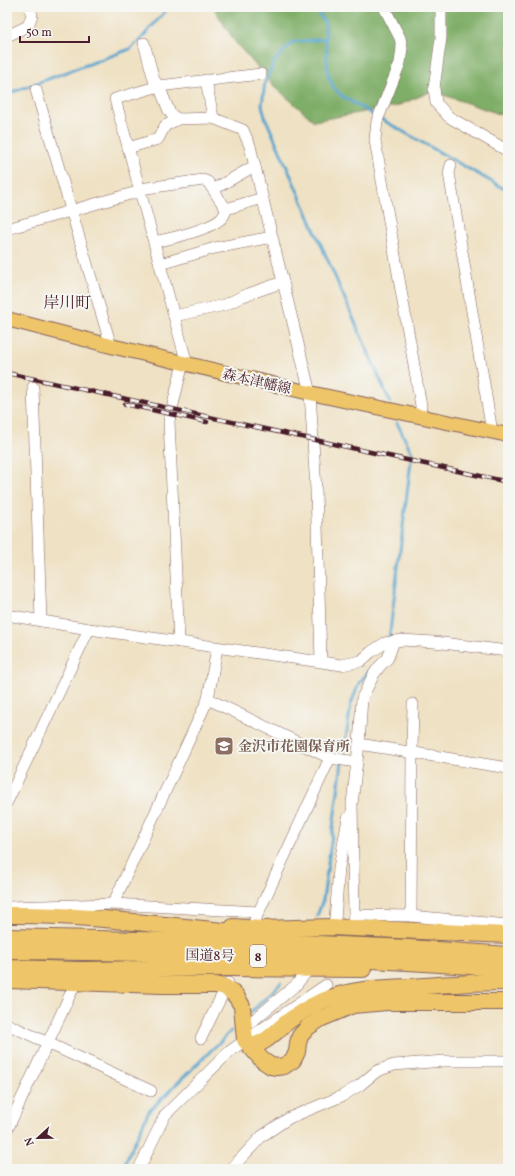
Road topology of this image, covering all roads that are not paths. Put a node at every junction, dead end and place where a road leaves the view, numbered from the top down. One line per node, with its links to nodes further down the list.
1 (29, 7): 4 (street)
2 (384, 7): 32 (street)
3 (438, 7): 13 (street)
4 (7, 36)
5 (144, 43): 8 (street)
6 (261, 74): 7 (street)
7 (206, 80): 8 (street); 10 (street)
8 (159, 86): 11 (street); 12 (street)
9 (36, 90): 20 (street)
10 (213, 118): 11 (street); 15 (street)
11 (178, 119): 12 (street)
12 (128, 148): 16 (street)
13 (508, 151)
14 (452, 165): 33 (street)
15 (256, 167): 17 (street); 18 (street)
16 (140, 189): 17 (street); 20 (street); 23 (street)
17 (214, 189): 19 (street)
18 (263, 198): 19 (street); 22 (street)
19 (226, 209): 23 (street)
20 (71, 211): 21 (street); 28 (street)
21 (7, 229)
22 (272, 237): 24 (street); 25 (street)
23 (154, 242): 24 (street)
24 (160, 264): 26 (street)
25 (283, 282): 26 (street); 31 (street)
26 (174, 316): 29 (street)
27 (7, 319): 28 (main road, 森本津幡線)
28 (111, 346): 29 (main road, 森本津幡線)
29 (185, 364): 31 (main road, 森本津幡線); 38 (street)
30 (33, 388): 36 (street)
31 (310, 393): 32 (main road, 森本津幡線); 42 (street)
32 (420, 417): 33 (main road, 森本津幡線)
33 (492, 432): 34 (main road, 森本津幡線)
34 (508, 436)
35 (7, 615): 36 (street)
36 (41, 621): 37 (street)
37 (88, 629): 38 (street); 51 (street)
38 (179, 642): 40 (street)
39 (390, 642): 41 (street); 43 (street); 43 (street)
40 (216, 648): 42 (street); 44 (street)
41 (508, 651)
42 (321, 661): 43 (street)
43 (369, 669): 46 (street)
44 (208, 699): 48 (street); 53 (street)
45 (414, 704): 47 (street)
46 (359, 744): 47 (street); 49 (street)
47 (412, 752): 50 (street); 56 (street)
48 (338, 759): 49 (street); 53 (street)
49 (357, 762): 52 (street)
50 (508, 768)
51 (7, 802)
52 (352, 804): 56 (street); 58 (street)
53 (113, 904): 54 (street)
54 (7, 907)
55 (7, 915): 59 (highway)
56 (411, 916): 57 (street)
57 (508, 925)
58 (330, 927): 59 (highway); 60 (highway)
59 (212, 930): 63 (highway)
60 (508, 935)
61 (7, 937): 63 (highway, 国道8号 / 8)
62 (7, 951): 64 (highway, 国道8号 / 8)
63 (504, 955)
64 (431, 962): 66 (highway); 67 (highway, 国道8号 / 8)
65 (7, 968): 66 (highway)
66 (309, 969): 75 (street)
67 (508, 969)
68 (7, 980): 69 (highway)
69 (76, 982): 71 (highway); 76 (street)
70 (508, 982): 75 (highway)
71 (227, 984): 74 (street); 75 (highway)
72 (508, 1002): 75 (highway)
73 (7, 1024): 76 (street)
74 (201, 1038)
75 (246, 1038): 80 (street)
76 (48, 1043): 78 (street); 79 (street)
77 (508, 1061): 81 (street)
78 (151, 1091)
79 (7, 1130)
80 (138, 1169)
81 (232, 1169)

